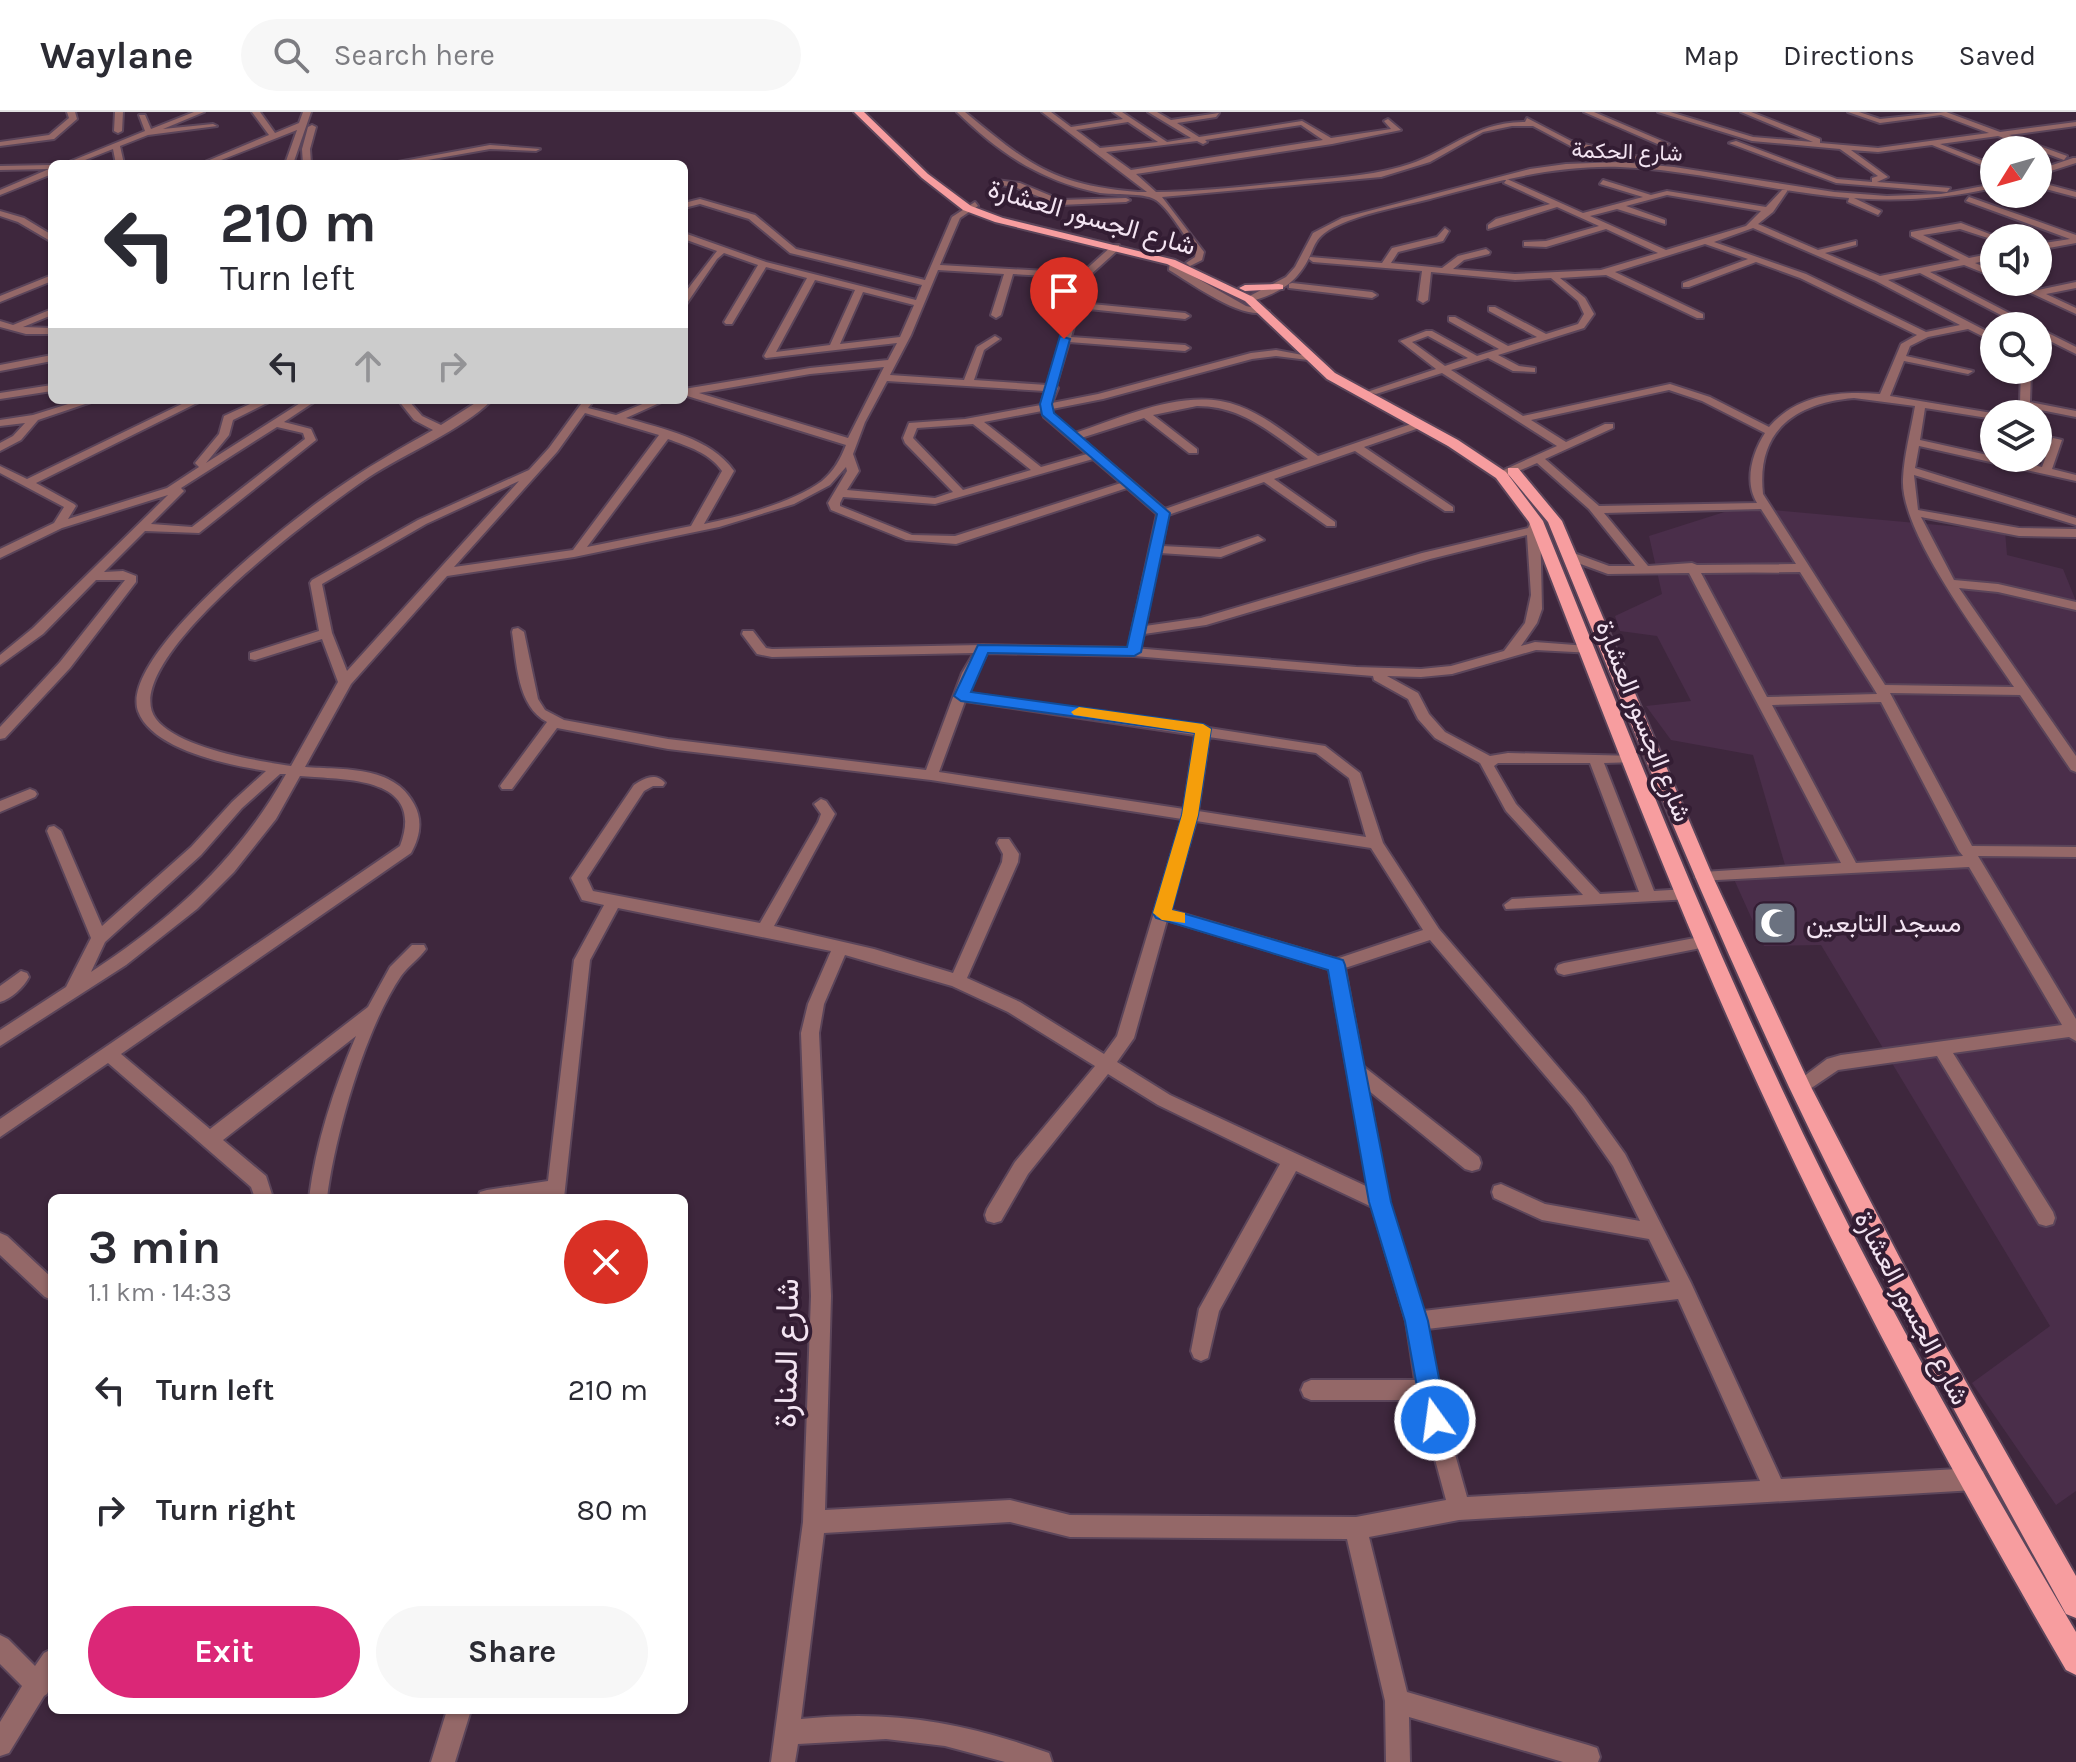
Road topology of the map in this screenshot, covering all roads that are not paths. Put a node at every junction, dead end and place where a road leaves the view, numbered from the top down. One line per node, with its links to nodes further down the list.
1 (71, 112): 38 (street)
2 (119, 112): 31 (street)
3 (200, 112): 32 (street)
4 (256, 112): 34 (street)
5 (307, 112): 28 (street)
6 (317, 112): 54 (street)
7 (859, 112): 84 (main road, شارع الجسور العشارة)
8 (874, 112): 84 (main road, شارع الجسور العشارة)
9 (961, 112): 73 (street)
10 (1046, 112): 30 (street)
11 (1117, 112): 22 (street)
12 (1152, 112): 24 (street)
13 (1514, 112): 26 (street)
14 (1588, 112): 40 (street)
15 (1660, 112): 43 (street); 65 (street)
16 (1745, 112): 43 (street)
17 (1852, 112): 18 (street)
18 (1941, 113): 33 (street)
19 (1288, 114): 25 (street)
20 (1216, 115): 24 (street)
21 (142, 117): 32 (street)
22 (1130, 120): 30 (street); 39 (street)
23 (1388, 121): 36 (street)
24 (1171, 122): 35 (street)
25 (1302, 123): 35 (street); 36 (street)
26 (1533, 124): 37 (street); 73 (street)
27 (2076, 124): 33 (street)
28 (302, 125): 34 (street); 53 (street)
29 (213, 126): 32 (street)
30 (1069, 129): 46 (street)
31 (118, 131)
32 (149, 133): 42 (street)
33 (1995, 133): 41 (street); 48 (street)
34 (273, 135): 52 (street)
35 (1201, 141): 39 (street); 47 (street)
36 (1332, 142): 47 (street)
37 (1571, 143): 58 (street); 64 (street)
38 (0, 144)
39 (1166, 144): 46 (street)
40 (1665, 144)
41 (1935, 144): 44 (street); 56 (street)
42 (116, 146): 50 (street); 51 (street)
43 (1829, 146): 44 (street)
44 (1842, 147): 65 (street)
45 (536, 149): 55 (street)
46 (1100, 150): 63 (street)
47 (1224, 158): 63 (street)
48 (2064, 158): 49 (street); 57 (street)
49 (2076, 158): 59 (street)
50 (79, 160)
51 (119, 160)
52 (214, 160)
53 (290, 160)
54 (307, 160)
55 (414, 160)
56 (1980, 162)
57 (2052, 162)
58 (1588, 166): 64 (street, شارع الحكمة); 66 (street, شارع الحكمة); 71 (street, شارع الحكمة); 130 (street, شارع الحكمة)
59 (2052, 167)
60 (0, 168): 61 (street)
61 (48, 169)
62 (48, 171): 72 (street)
63 (1130, 173): 73 (street)
64 (1708, 173): 74 (street, شارع الحكمة)
65 (1831, 179): 74 (street)
66 (1507, 181): 80 (street); 108 (street, شارع الحكمة)
67 (996, 182): 73 (street)
68 (1603, 182): 76 (street)
69 (2052, 188): 75 (street)
70 (1980, 190): 74 (street, شارع الحكمة)
71 (1785, 192): 79 (street, شارع الحكمة); 83 (street)
72 (0, 193)
73 (1146, 194): 112 (street)
74 (1959, 195)
75 (2076, 195)
76 (1648, 196): 82 (street); 83 (street)
77 (1980, 196): 78 (street, شارع الحكمة)
78 (1969, 199): 79 (street, شارع الحكمة); 98 (street)
79 (1851, 200): 86 (street)
80 (1559, 204): 87 (street); 93 (street)
81 (688, 205): 127 (street)
82 (1615, 205): 87 (street); 88 (street)
83 (1770, 210): 92 (street)
84 (968, 212): 103 (main road, شارع الجسور العشارة); 112 (main road, شارع الجسور العشارة); 115 (street)
85 (0, 213): 90 (street)
86 (1878, 213)
87 (1583, 215): 91 (street)
88 (1662, 222)
89 (48, 223): 90 (street)
90 (30, 225): 96 (street)
91 (1609, 226): 101 (street); 107 (street)
92 (1755, 226): 99 (street); 106 (street)
93 (1491, 227)
94 (1445, 231): 114 (street)
95 (1980, 233): 111 (street)
96 (48, 236)
97 (688, 237): 104 (street)
98 (2076, 239): 102 (street)
99 (1707, 242): 107 (street); 110 (street)
100 (1853, 243): 106 (street)
101 (1527, 244)
102 (2052, 244)
103 (1116, 247): 112 (main road, شارع الجسور العشارة); 123 (street)
104 (723, 250): 113 (street); 133 (street)
105 (1486, 252): 119 (street)
106 (1819, 252): 125 (street)
107 (1667, 254): 121 (street)
108 (1313, 259): 114 (street); 130 (street, شارع الحكمة)
109 (1980, 259): 111 (street)
110 (1754, 260): 128 (street); 155 (street)
111 (1968, 262): 116 (street); 118 (street)
112 (1182, 263): 138 (main road, شارع الجسور العشارة)
113 (763, 264): 122 (street); 149 (street)
114 (1385, 265): 117 (street)
115 (936, 267): 120 (street); 127 (street)
116 (1980, 268)
117 (1427, 269): 119 (street); 137 (street)
118 (1920, 270): 125 (street); 143 (street)
119 (1444, 271): 124 (street)
120 (1009, 272): 123 (street); 145 (street)
121 (1608, 272): 124 (street); 147 (street)
122 (812, 276): 131 (street); 162 (street)
123 (1084, 276): 140 (street)
124 (1555, 278): 156 (street)
125 (1879, 279): 151 (street)
126 (48, 280): 136 (street)
127 (928, 284): 139 (street)
128 (1686, 285)
129 (2076, 285): 132 (street)
130 (1285, 288): 134 (street); 138 (main road); 138 (main road)
131 (860, 289): 139 (street); 162 (street)
132 (2052, 290)
133 (688, 295)
134 (1372, 295)
135 (2044, 296): 142 (street)
136 (0, 299)
137 (1423, 300)
138 (1263, 302): 166 (main road, شارع الجسور العشارة); 180 (main road, شارع الجسور العشارة)
139 (919, 303): 158 (street)
140 (1075, 305): 146 (street); 160 (street)
141 (1492, 309): 156 (street)
142 (2076, 311)
143 (2002, 312)
144 (48, 314): 152 (street)
145 (996, 315)
146 (1185, 316)
147 (1700, 316)
148 (1452, 319): 163 (street)
149 (729, 322)
150 (0, 324): 152 (street)
151 (1970, 326): 154 (street); 155 (street)
152 (12, 329): 153 (street)
153 (48, 331)
154 (1980, 331)
155 (1925, 335): 167 (street)
156 (1546, 338): 163 (street)
157 (2052, 338): 164 (street)
158 (904, 339): 162 (street); 170 (street)
159 (995, 339): 176 (street)
160 (1064, 339): 161 (street); 177 (street)
161 (1185, 348)
162 (833, 349)
163 (1509, 350): 165 (street)
164 (2076, 351)
165 (1491, 356): 169 (street); 173 (street)
166 (1308, 357): 191 (street); 204 (main road, شارع الجسور العشارة)
167 (1899, 357): 174 (street); 183 (street)
168 (48, 359): 171 (street)
169 (1478, 360): 172 (street); 172 (street)
170 (892, 363): 175 (street); 179 (street)
171 (0, 368)
172 (1445, 370): 180 (street); 199 (street)
173 (1531, 370)
174 (1968, 371)
175 (883, 378): 176 (street); 214 (street)
176 (968, 383): 177 (street)
177 (1053, 388): 191 (street)
178 (48, 389): 182 (street)
179 (688, 391)
180 (1372, 392): 227 (main road, شارع الجسور العشارة)
181 (688, 393): 214 (street)
182 (0, 396)
183 (1884, 398): 193 (street); 207 (street)
184 (79, 404): 198 (street)
185 (190, 404): 232 (street)
186 (259, 404): 222 (street)
187 (306, 404): 203 (street)
188 (406, 404): 206 (street)
189 (481, 404): 206 (street)
190 (652, 404): 200 (street)
191 (1046, 404): 201 (street); 209 (street)
192 (586, 405): 200 (street); 225 (street)
193 (1920, 405): 195 (street); 211 (street)
194 (2052, 409): 196 (street)
195 (1980, 414)
196 (2076, 414)
197 (1148, 416): 209 (street); 216 (street); 221 (street)
198 (34, 418): 202 (street); 213 (street)
199 (1526, 418): 207 (street); 212 (street)
200 (616, 419): 208 (street)
201 (975, 420): 226 (street); 235 (street)
202 (0, 423)
203 (275, 423): 222 (street); 247 (street)
204 (1418, 425): 215 (street); 227 (main road, شارع الجسور العشارة)
205 (1609, 426): 212 (street)
206 (440, 429): 287 (street)
207 (1769, 431): 237 (street)
208 (665, 435): 248 (street); 252 (street)
209 (1072, 437): 218 (street)
210 (2057, 440): 217 (street)
211 (1916, 442): 219 (street); 224 (street)
212 (1565, 446): 220 (street)
213 (0, 448)
214 (850, 448): 234 (street); 248 (street)
215 (1358, 448): 221 (street); 238 (street)
216 (1193, 451)
217 (2052, 454)
218 (1093, 456): 226 (street); 233 (street)
219 (1980, 456)
220 (1538, 458): 227 (street); 239 (street)
221 (1316, 460): 229 (street)
222 (207, 468): 231 (street)
223 (0, 469): 232 (street)
224 (1910, 470): 240 (street); 243 (street)
225 (531, 471): 259 (street); 266 (street)
226 (1040, 472): 235 (street)
227 (1506, 472): 246 (main road, شارع الجسور العشارة); 254 (main road, شارع الجسور العشارة)
228 (2050, 472): 230 (street)
229 (1264, 477): 241 (street); 244 (street)
230 (2076, 478)
231 (189, 480): 236 (street); 242 (street)
232 (28, 483): 245 (street)
233 (1129, 484): 234 (street); 241 (street)
234 (838, 493): 235 (street)
235 (962, 495)
236 (133, 504): 242 (street); 245 (street)
237 (1762, 506): 239 (street); 256 (street)
238 (1449, 509)
239 (1595, 510): 257 (street)
240 (1913, 512): 249 (street); 261 (street)
241 (1163, 513): 251 (street)
242 (155, 514): 247 (street)
243 (2076, 522)
244 (1331, 524)
245 (58, 526): 253 (street)
246 (1534, 526): 264 (street); 269 (main road, شارع الجسور العشارة); 271 (street)
247 (143, 527): 260 (street)
248 (696, 528): 252 (street)
249 (2076, 533)
250 (1258, 540): 251 (street)
251 (1156, 549): 264 (street)
252 (577, 552): 259 (street)
253 (1, 553)
254 (1571, 556): 258 (street); 262 (main road, شارع الجسور العشارة)
255 (1692, 567): 256 (street); 257 (street); 279 (street)
256 (1805, 568): 277 (street)
257 (1644, 569): 258 (street)
258 (1608, 570): 262 (street)
259 (440, 573): 275 (street)
260 (93, 576): 273 (street); 282 (street)
261 (1950, 583): 263 (street); 276 (street)
262 (1583, 585): 302 (main road, شارع الجسور العشارة)
263 (2076, 606)
264 (1138, 631): 270 (street)
265 (518, 632): 280 (street)
266 (326, 633): 272 (street); 275 (street)
267 (748, 634): 268 (street)
268 (983, 649): 270 (street); 278 (street)
269 (1588, 650): 271 (street); 284 (main road, شارع الجسور العشارة)
270 (1134, 652): 274 (street)
271 (1505, 654): 274 (street)
272 (255, 656)
273 (0, 661)
274 (1356, 671): 285 (street)
275 (345, 682): 288 (street)
276 (2024, 691): 277 (street); 286 (street)
277 (1883, 694): 279 (street); 300 (street)
278 (961, 696): 281 (street); 289 (street)
279 (1762, 701): 301 (street)
280 (555, 721): 289 (street); 291 (street)
281 (1203, 729): 295 (street); 298 (street)
282 (0, 735)
283 (1595, 759): 284 (street); 285 (street); 304 (street)
284 (1632, 759): 303 (main road, شارع الجسور العشارة)
285 (1488, 761): 305 (street)
286 (2076, 767)
287 (278, 768): 288 (street); 311 (street)
288 (297, 772): 319 (street); 325 (street)
289 (931, 775): 295 (street)
290 (658, 783): 306 (street)
291 (507, 786)
292 (30, 794): 294 (street)
293 (821, 804): 309 (street)
294 (0, 807)
295 (1190, 815): 298 (street); 308 (street)
296 (54, 831): 311 (street)
297 (1004, 843): 318 (street)
298 (1376, 844): 310 (street)
299 (2076, 852): 300 (street)
300 (1970, 856): 301 (street); 322 (street)
301 (1851, 867): 302 (street)
302 (1703, 877): 328 (main road, شارع الجسور العشارة)
303 (1686, 895): 304 (street); 312 (main road, شارع الجسور العشارة)
304 (1649, 897): 305 (street)
305 (1596, 900): 307 (street)
306 (613, 903): 309 (street); 334 (street)
307 (1512, 905)
308 (1162, 913): 315 (street); 326 (street)
309 (764, 930): 313 (street)
310 (1433, 933): 315 (street); 340 (street)
311 (99, 938): 319 (street)
312 (1705, 942): 316 (street); 347 (main road, شارع الجسور العشارة)
313 (840, 948): 318 (street); 353 (street, شارع المنارة)
314 (418, 949): 321 (street)
315 (1336, 965): 327 (street)
316 (1564, 969)
317 (21, 977): 320 (street)
318 (958, 981): 326 (street)
319 (72, 992): 323 (street)
320 (0, 996)
321 (374, 1012): 330 (street); 336 (street)
322 (2075, 1032): 324 (street)
323 (0, 1039)
324 (1941, 1048): 328 (street); 339 (street)
325 (109, 1054): 329 (street); 330 (street)
326 (1107, 1065): 331 (street); 338 (street)
327 (1357, 1071): 332 (street); 337 (street)
328 (1801, 1088): 346 (main road, شارع الجسور العشارة)
329 (0, 1129)
330 (208, 1141): 335 (street)
331 (1291, 1162): 337 (street); 345 (street)
332 (1472, 1163)
333 (1501, 1192): 340 (street)
334 (556, 1193)
335 (263, 1194)
336 (318, 1194)
337 (1380, 1202): 344 (street)
338 (994, 1215)
339 (2046, 1218)
340 (1655, 1232): 343 (street)
341 (0, 1242): 342 (street)
342 (48, 1287)
343 (1684, 1289): 344 (street); 351 (street)
344 (1416, 1321): 349 (street)
345 (1201, 1351)
346 (1936, 1354): 347 (main road); 355 (main road, شارع الجسور العشارة)
347 (1905, 1355): 350 (main road, شارع الجسور العشارة)
348 (1311, 1390): 349 (street)
349 (1427, 1390): 352 (street)
350 (1975, 1479): 351 (street); 357 (main road, شارع الجسور العشارة)
351 (1776, 1492): 352 (street)
352 (1459, 1509): 354 (street)
353 (814, 1522): 354 (street); 362 (street, شارع المنارة)
354 (1356, 1528): 360 (street)
355 (2076, 1603)
356 (0, 1647): 359 (street)
357 (2076, 1660)
358 (48, 1669): 359 (street)
359 (39, 1686): 363 (street)
360 (1397, 1701): 364 (street); 368 (street)
361 (458, 1714): 365 (street)
362 (786, 1733): 366 (street, شارع المنارة); 367 (street)
363 (0, 1744)
364 (1588, 1757)
365 (443, 1762)
366 (783, 1762)
367 (1040, 1762)
368 (1398, 1762)

